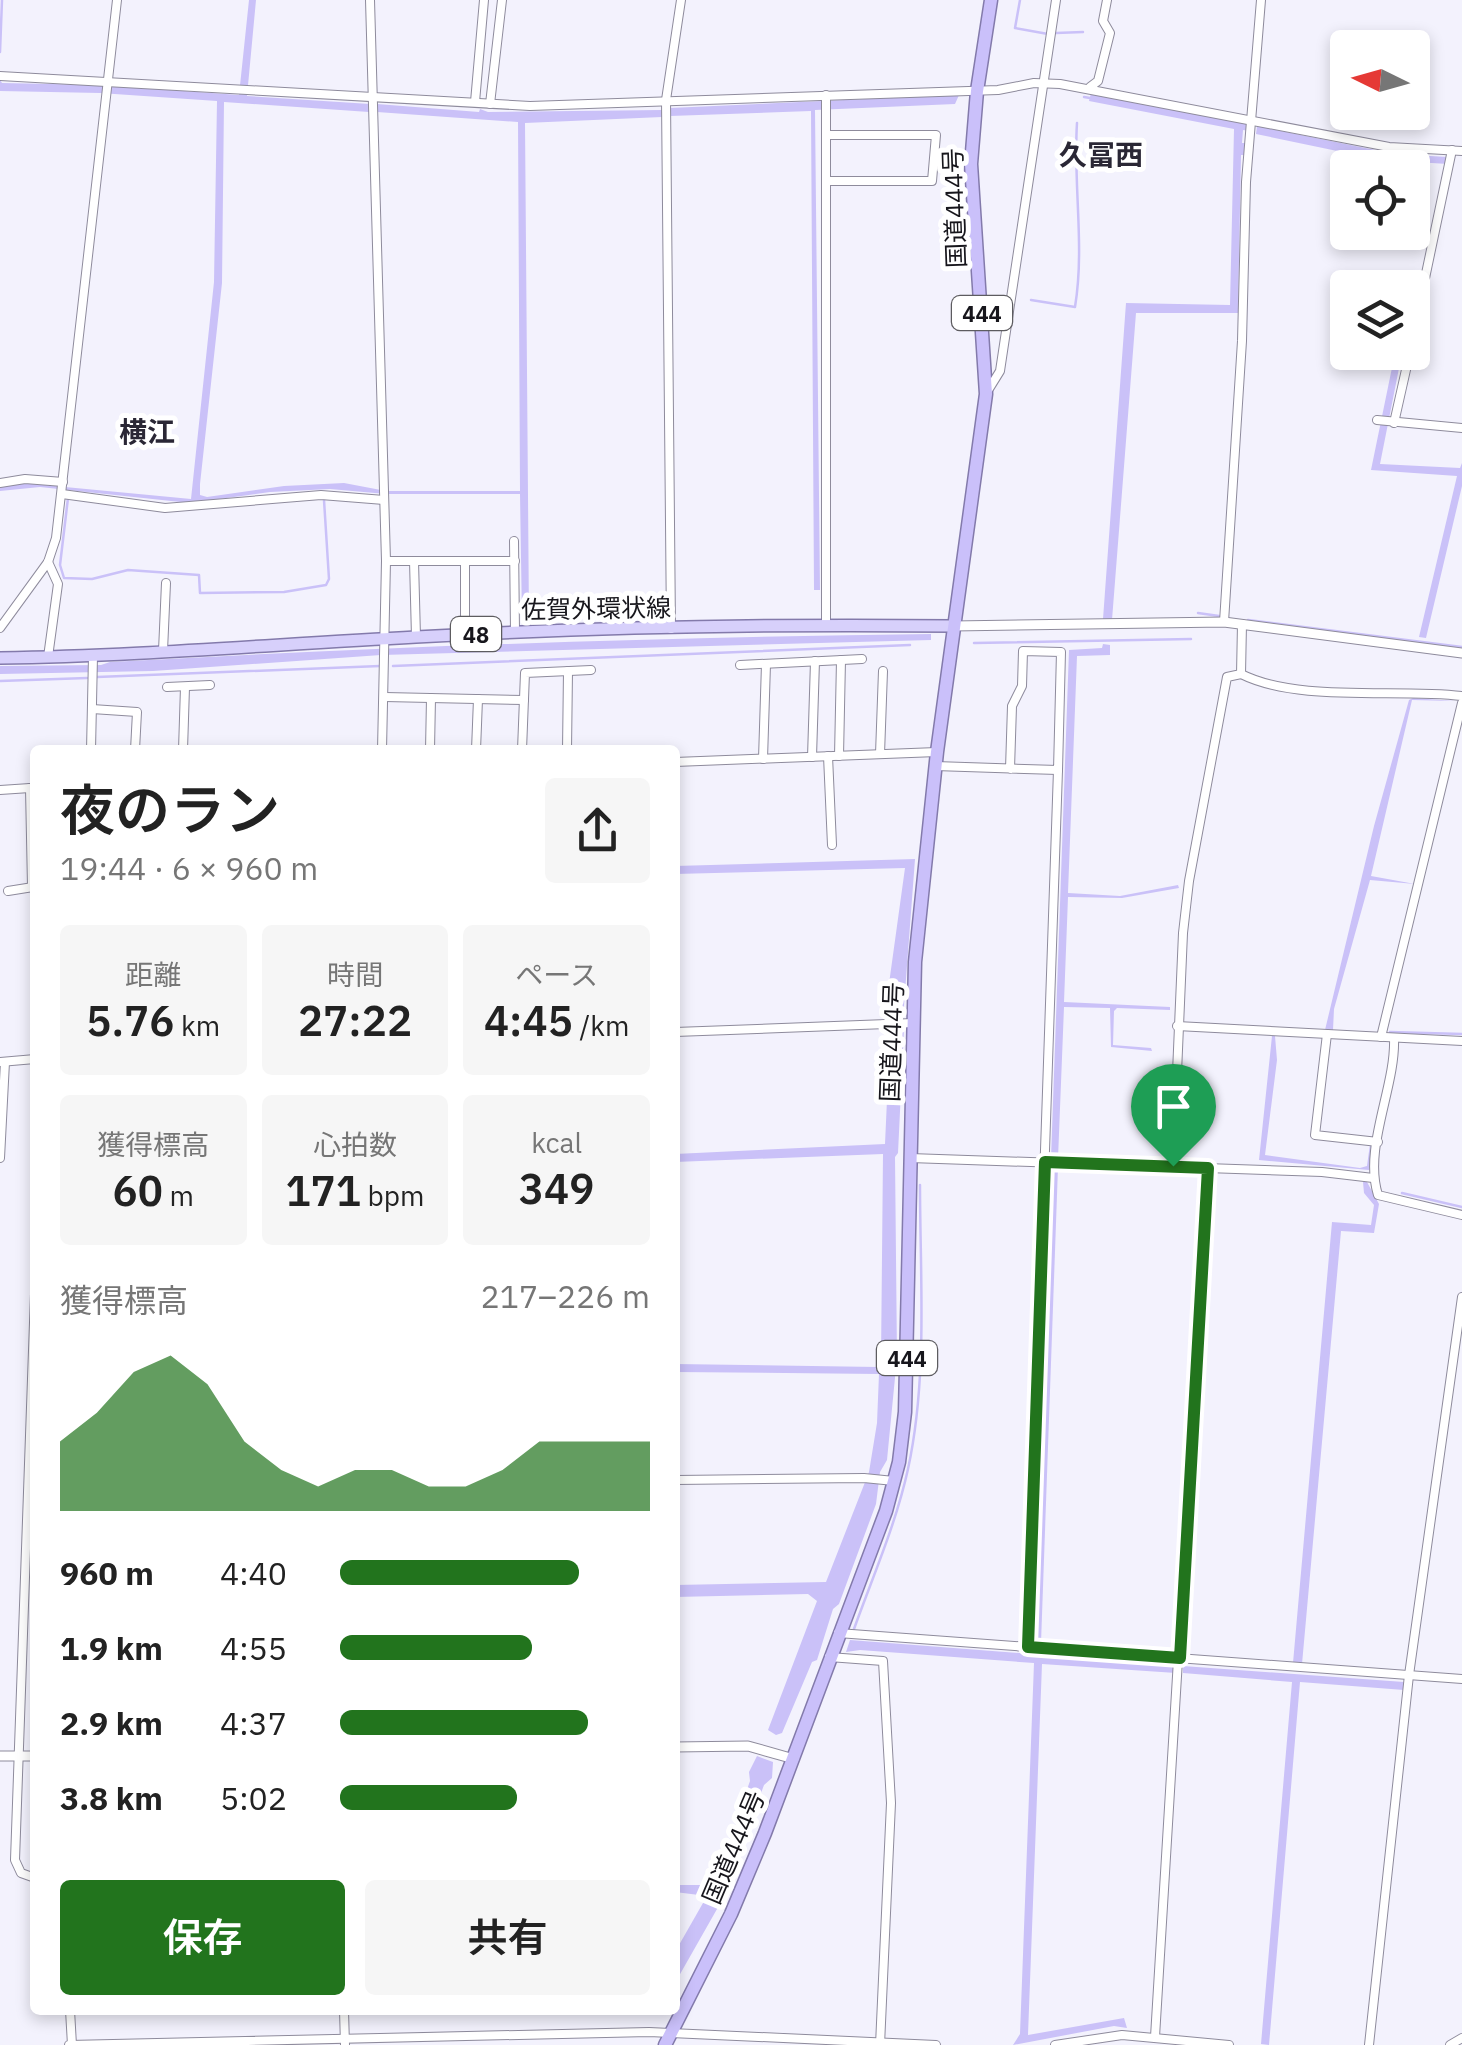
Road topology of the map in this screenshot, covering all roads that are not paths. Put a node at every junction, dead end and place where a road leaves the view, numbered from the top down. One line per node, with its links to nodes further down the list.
1 (117, 0): 11 (street)
2 (370, 0): 15 (street)
3 (484, 0): 16 (street)
4 (502, 0): 19 (street)
5 (681, 0): 17 (street)
6 (991, 0): 14 (highway, 国道444号 / 444)
7 (1056, 0): 12 (street)
8 (1107, 0): 13 (street)
9 (1261, 0): 20 (street)
10 (0, 76): 11 (street)
11 (109, 80): 15 (street); 30 (street)
12 (1042, 84): 13 (street); 14 (street); 26 (street)
13 (1089, 88): 20 (street)
14 (977, 91): 18 (street); 26 (highway, 国道444号 / 444)
15 (373, 100): 16 (street); 33 (street)
16 (475, 102): 19 (street)
17 (666, 103): 18 (street); 19 (street); 46 (street)
18 (826, 103): 21 (street)
19 (490, 104)
20 (1253, 121): 22 (street); 41 (street)
21 (826, 135): 23 (street); 23 (street)
22 (1457, 150): 24 (street)
23 (826, 182): 42 (street)
24 (1429, 270)
25 (1406, 370): 28 (street)
26 (986, 394): 44 (highway, 国道444号 / 444)
27 (1377, 420): 28 (street)
28 (1394, 423): 29 (street)
29 (1462, 428)
30 (63, 482): 31 (street); 32 (street)
31 (0, 483)
32 (66, 495): 33 (street); 39 (street)
33 (384, 495): 35 (street)
34 (514, 541): 38 (street)
35 (386, 561): 36 (street); 50 (street)
36 (414, 561): 37 (street); 49 (street)
37 (465, 561): 38 (street); 48 (street)
38 (515, 561): 47 (street)
39 (48, 562): 45 (street); 53 (street)
40 (166, 583): 51 (street)
41 (1224, 622): 43 (street); 44 (street)
42 (826, 624): 44 (main road, 佐賀外環状線 / 48); 46 (main road, 佐賀外環状線 / 48)
43 (1242, 624): 52 (street); 64 (street)
44 (953, 626): 87 (highway, 国道444号 / 444)
45 (0, 628)
46 (671, 629): 47 (main road, 佐賀外環状線 / 48)
47 (515, 632): 48 (main road, 佐賀外環状線 / 48)
48 (465, 634): 49 (main road, 佐賀外環状線 / 48)
49 (416, 636): 50 (main road, 佐賀外環状線 / 48)
50 (387, 640): 51 (main road, 佐賀外環状線 / 48); 68 (street)
51 (162, 652): 58 (main road, 佐賀外環状線 / 48)
52 (1462, 652)
53 (48, 657): 54 (main road, 佐賀外環状線 / 48); 58 (main road, 佐賀外環状線 / 48)
54 (0, 658)
55 (862, 659): 56 (street)
56 (841, 660): 57 (street); 84 (street)
57 (815, 661): 59 (street); 85 (street)
58 (93, 664): 73 (street)
59 (766, 664): 60 (street); 86 (street)
60 (740, 665)
61 (591, 670): 62 (street)
62 (568, 671): 71 (street); 81 (street)
63 (882, 671): 82 (street)
64 (1240, 674): 72 (street); 97 (street)
65 (210, 685): 66 (street)
66 (184, 686): 67 (street); 76 (street)
67 (168, 688)
68 (385, 697): 69 (street); 77 (street)
69 (431, 698): 70 (street); 78 (street)
70 (478, 699): 71 (street); 79 (street)
71 (524, 700): 80 (street)
72 (1462, 700): 100 (street)
73 (92, 710): 74 (street); 75 (street)
74 (91, 745)
75 (136, 745)
76 (184, 745)
77 (382, 745)
78 (430, 745)
79 (476, 745)
80 (522, 745)
81 (567, 745)
82 (880, 754): 84 (street); 87 (street)
83 (828, 756): 84 (street); 85 (street); 93 (street)
84 (839, 756)
85 (812, 757): 86 (street)
86 (763, 758): 88 (street)
87 (936, 759): 89 (street); 96 (highway, 国道444号 / 444)
88 (680, 762)
89 (1010, 769): 90 (street); 90 (street)
90 (1058, 770): 109 (street)
91 (30, 788): 92 (street)
92 (0, 790)
93 (832, 845)
94 (30, 888): 95 (street)
95 (8, 891)
96 (900, 1024): 98 (street); 108 (highway, 国道444号 / 444)
97 (1176, 1026): 99 (street); 110 (street)
98 (680, 1032)
99 (1328, 1034): 100 (street); 106 (street)
100 (1381, 1037): 101 (street)
101 (1394, 1038): 102 (street); 106 (street)
102 (1462, 1040)
103 (30, 1059): 104 (street)
104 (2, 1062): 105 (street)
105 (1, 1111): 107 (street)
106 (1378, 1142): 112 (street)
107 (0, 1158)
108 (910, 1158): 109 (street); 116 (highway, 国道444号 / 444)
109 (1045, 1162): 110 (street); 119 (street)
110 (1173, 1166): 111 (street)
111 (1208, 1168): 112 (street); 121 (street)
112 (1373, 1178): 113 (street)
113 (1462, 1215)
114 (1462, 1297): 122 (street)
115 (680, 1480): 116 (street)
116 (889, 1480): 118 (highway, 国道444号 / 444)
117 (30, 1526): 126 (street)
118 (838, 1632): 119 (street); 120 (highway, 国道444号 / 444)
119 (1028, 1647): 121 (street)
120 (829, 1656): 128 (highway, 国道444号 / 444); 137 (street)
121 (1180, 1658): 122 (street); 132 (street)
122 (1409, 1675): 123 (street); 142 (street)
123 (1462, 1679)
124 (680, 1747): 128 (street)
125 (0, 1756): 126 (street)
126 (18, 1756): 127 (street); 129 (street)
127 (30, 1756)
128 (794, 1758): 134 (highway, 国道444号 / 444)
129 (30, 1876)
130 (70, 2015): 138 (street)
131 (344, 2015): 136 (street)
132 (1156, 2037): 140 (street); 141 (street)
133 (1462, 2038): 143 (street)
134 (668, 2039): 135 (street); 136 (street)
135 (747, 2040): 137 (street)
136 (345, 2042): 138 (street)
137 (880, 2044): 139 (street)
138 (71, 2045)
139 (936, 2045)
140 (1055, 2045)
141 (1229, 2045)
142 (1369, 2045)
143 (1450, 2045)

